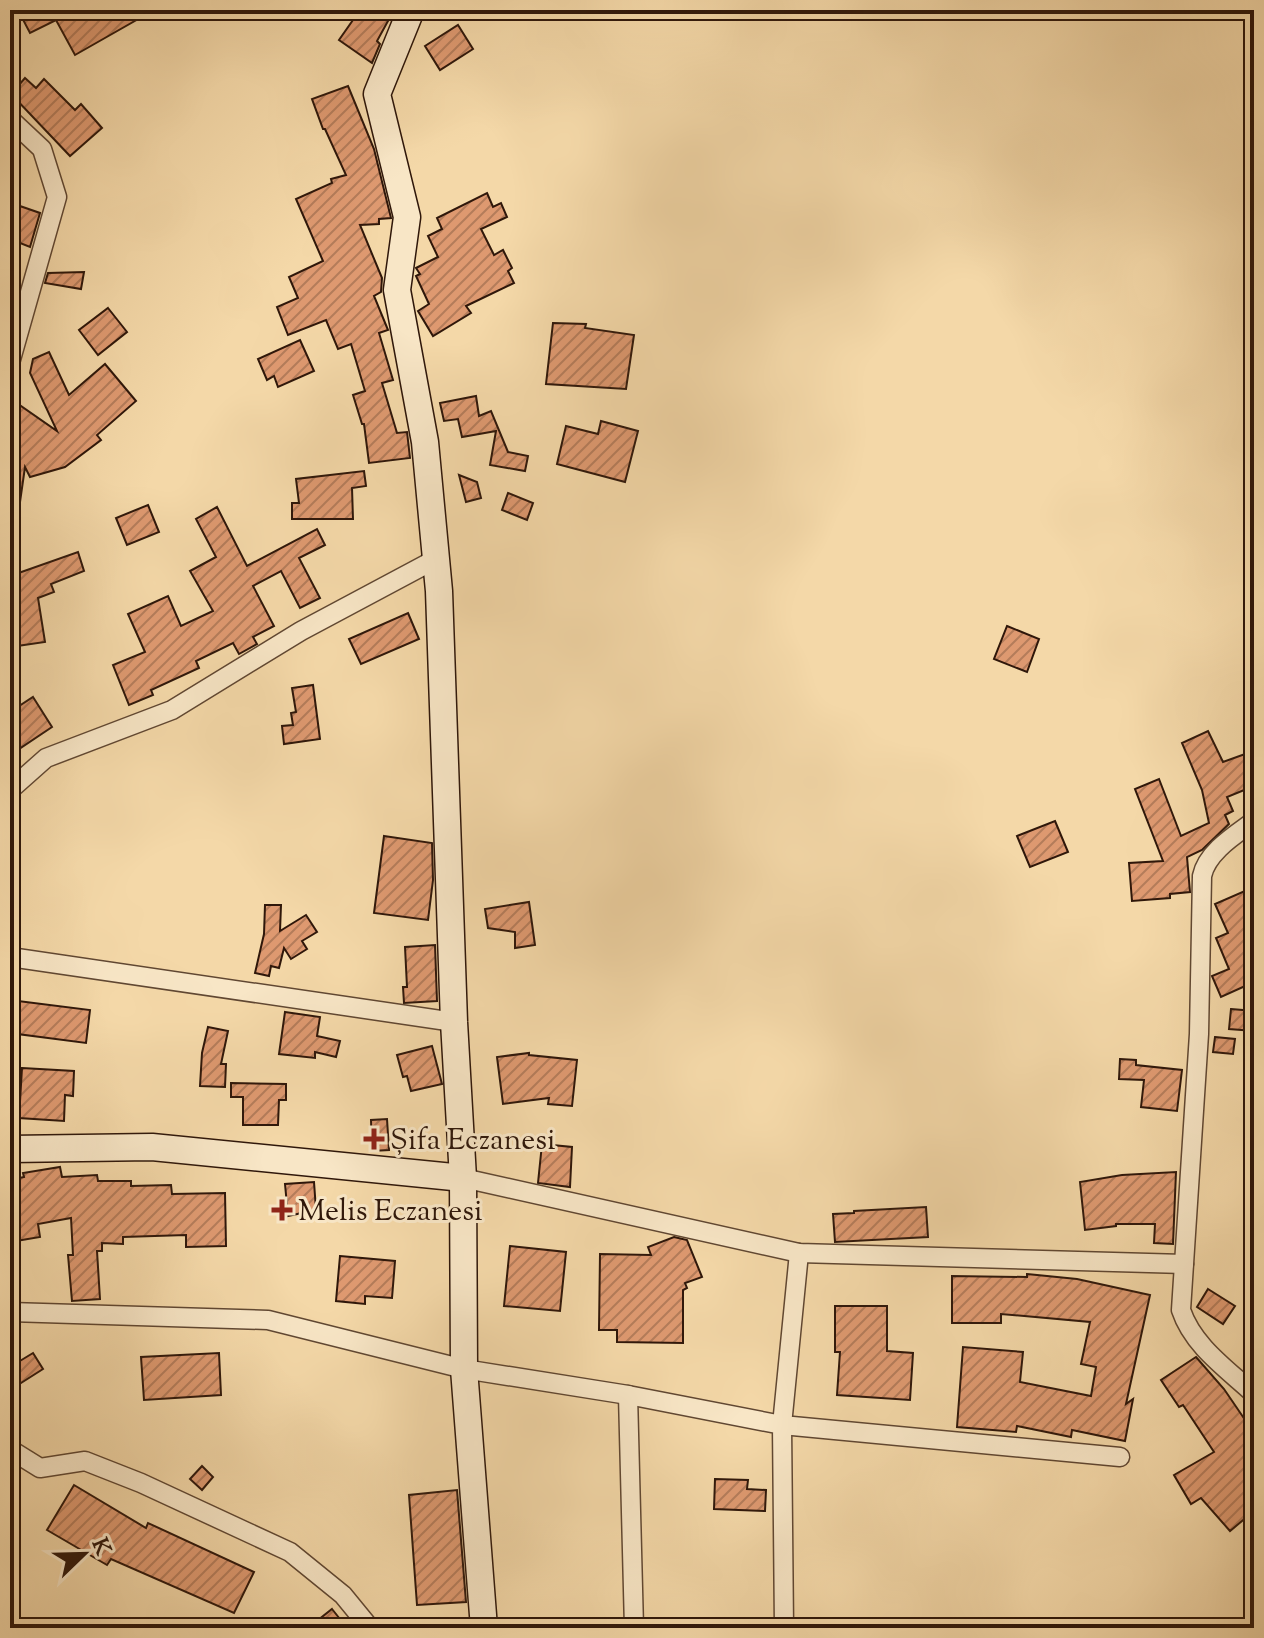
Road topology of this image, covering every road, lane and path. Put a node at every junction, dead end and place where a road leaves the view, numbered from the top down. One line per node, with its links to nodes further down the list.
1 (411, 10): 4 (street)
2 (10, 119): 3 (street)
3 (10, 363)
4 (436, 559): 5 (street); 8 (street)
5 (10, 790)
6 (1254, 821): 12 (street)
7 (10, 957): 8 (street)
8 (454, 1022): 10 (street)
9 (10, 1149): 10 (street)
10 (463, 1178): 11 (street); 14 (street)
11 (799, 1253): 12 (street); 17 (street)
12 (1184, 1264): 15 (street)
13 (10, 1312): 14 (street)
14 (464, 1369): 16 (street); 21 (street)
15 (1254, 1394)
16 (628, 1395): 17 (street); 22 (street)
17 (782, 1425): 19 (street); 23 (street)
18 (10, 1446): 20 (street)
19 (1120, 1457)
20 (370, 1628)
21 (484, 1628)
22 (634, 1628)
23 (784, 1628)

